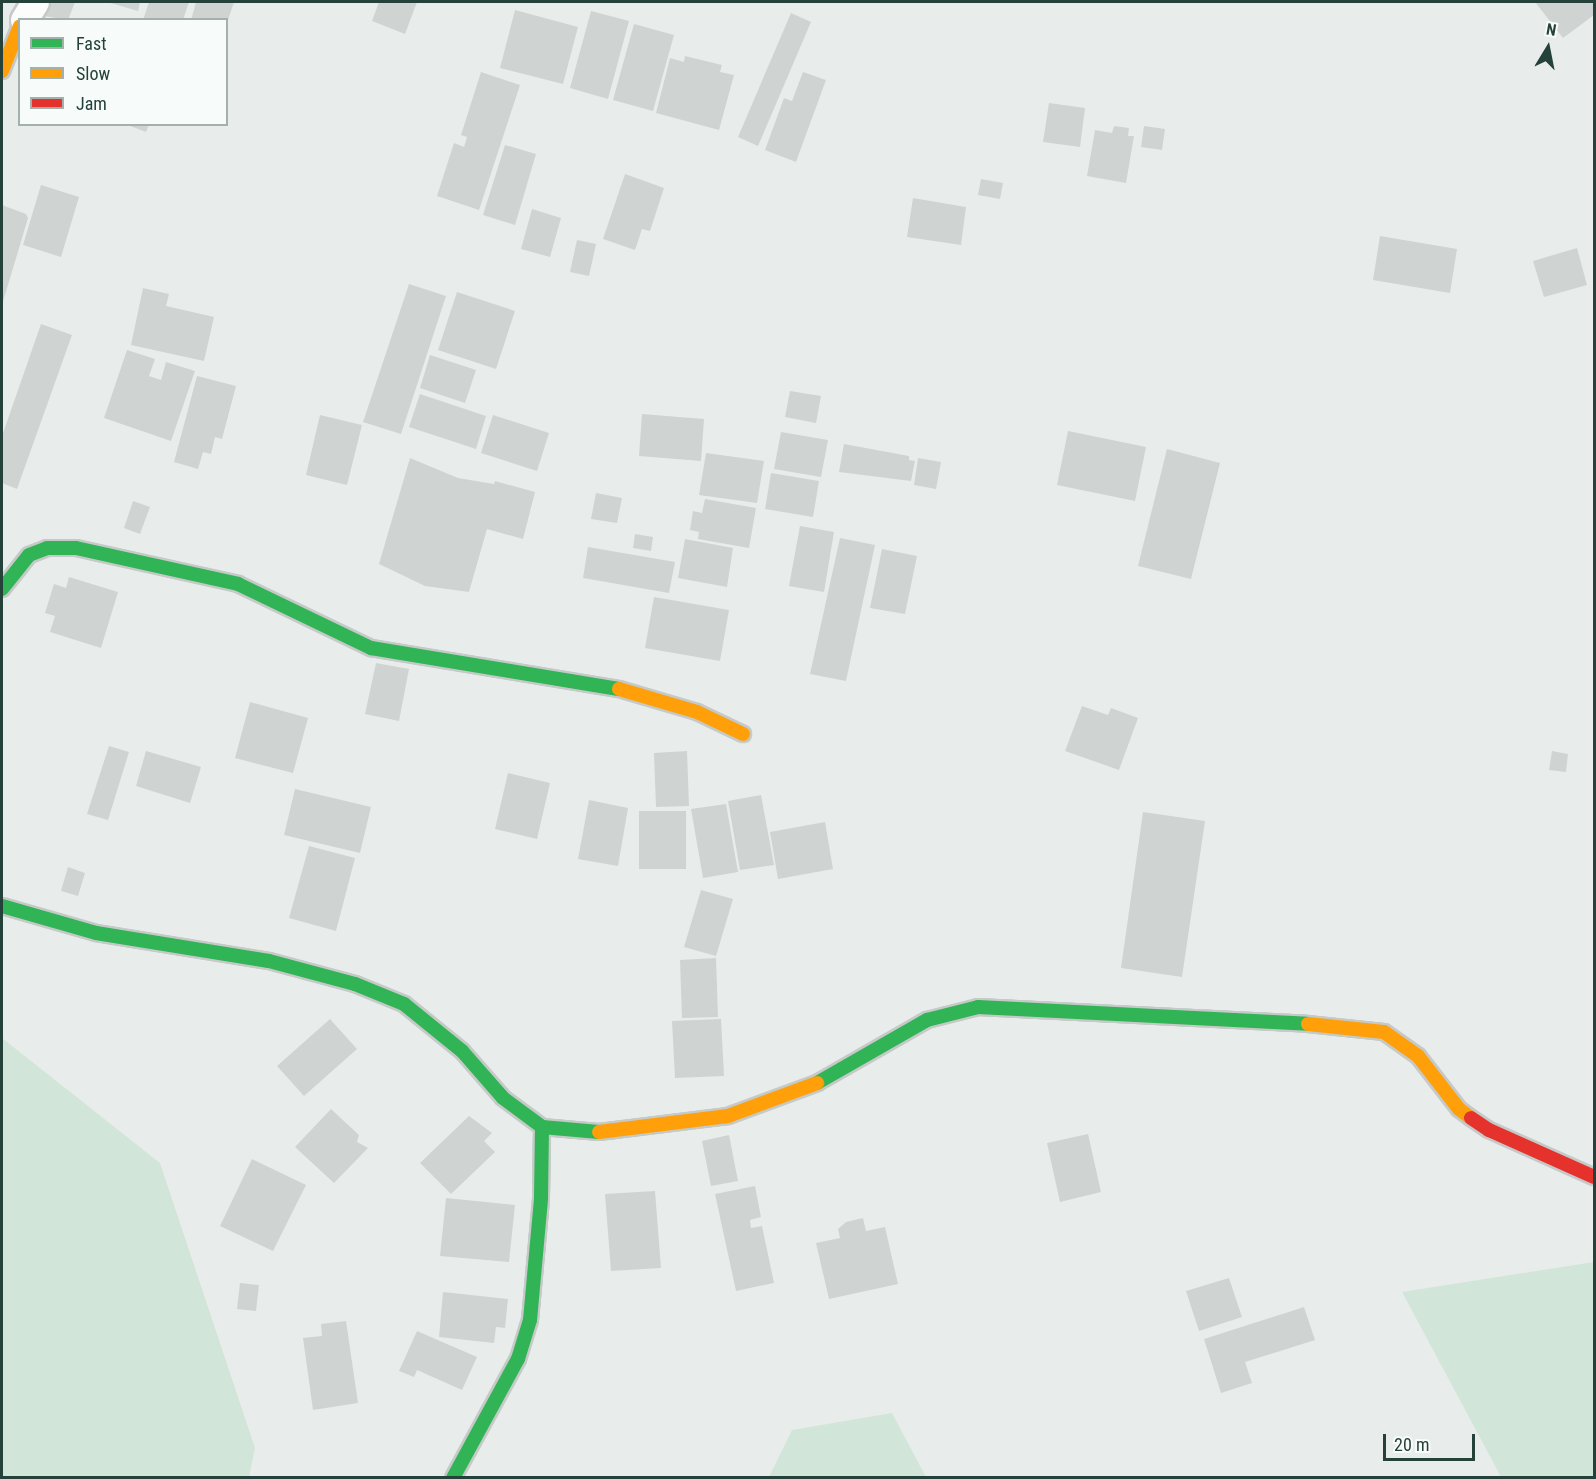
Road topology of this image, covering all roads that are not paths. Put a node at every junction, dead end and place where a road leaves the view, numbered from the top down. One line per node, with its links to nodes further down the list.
1 (35, 2): 2 (street)
2 (25, 18)
3 (18, 31): 4 (street)
4 (2, 70)
5 (2, 589): 6 (street)
6 (743, 734)
7 (2, 906): 8 (street)
8 (542, 1127): 9 (street); 10 (street)
9 (1594, 1177)
10 (453, 1478)

